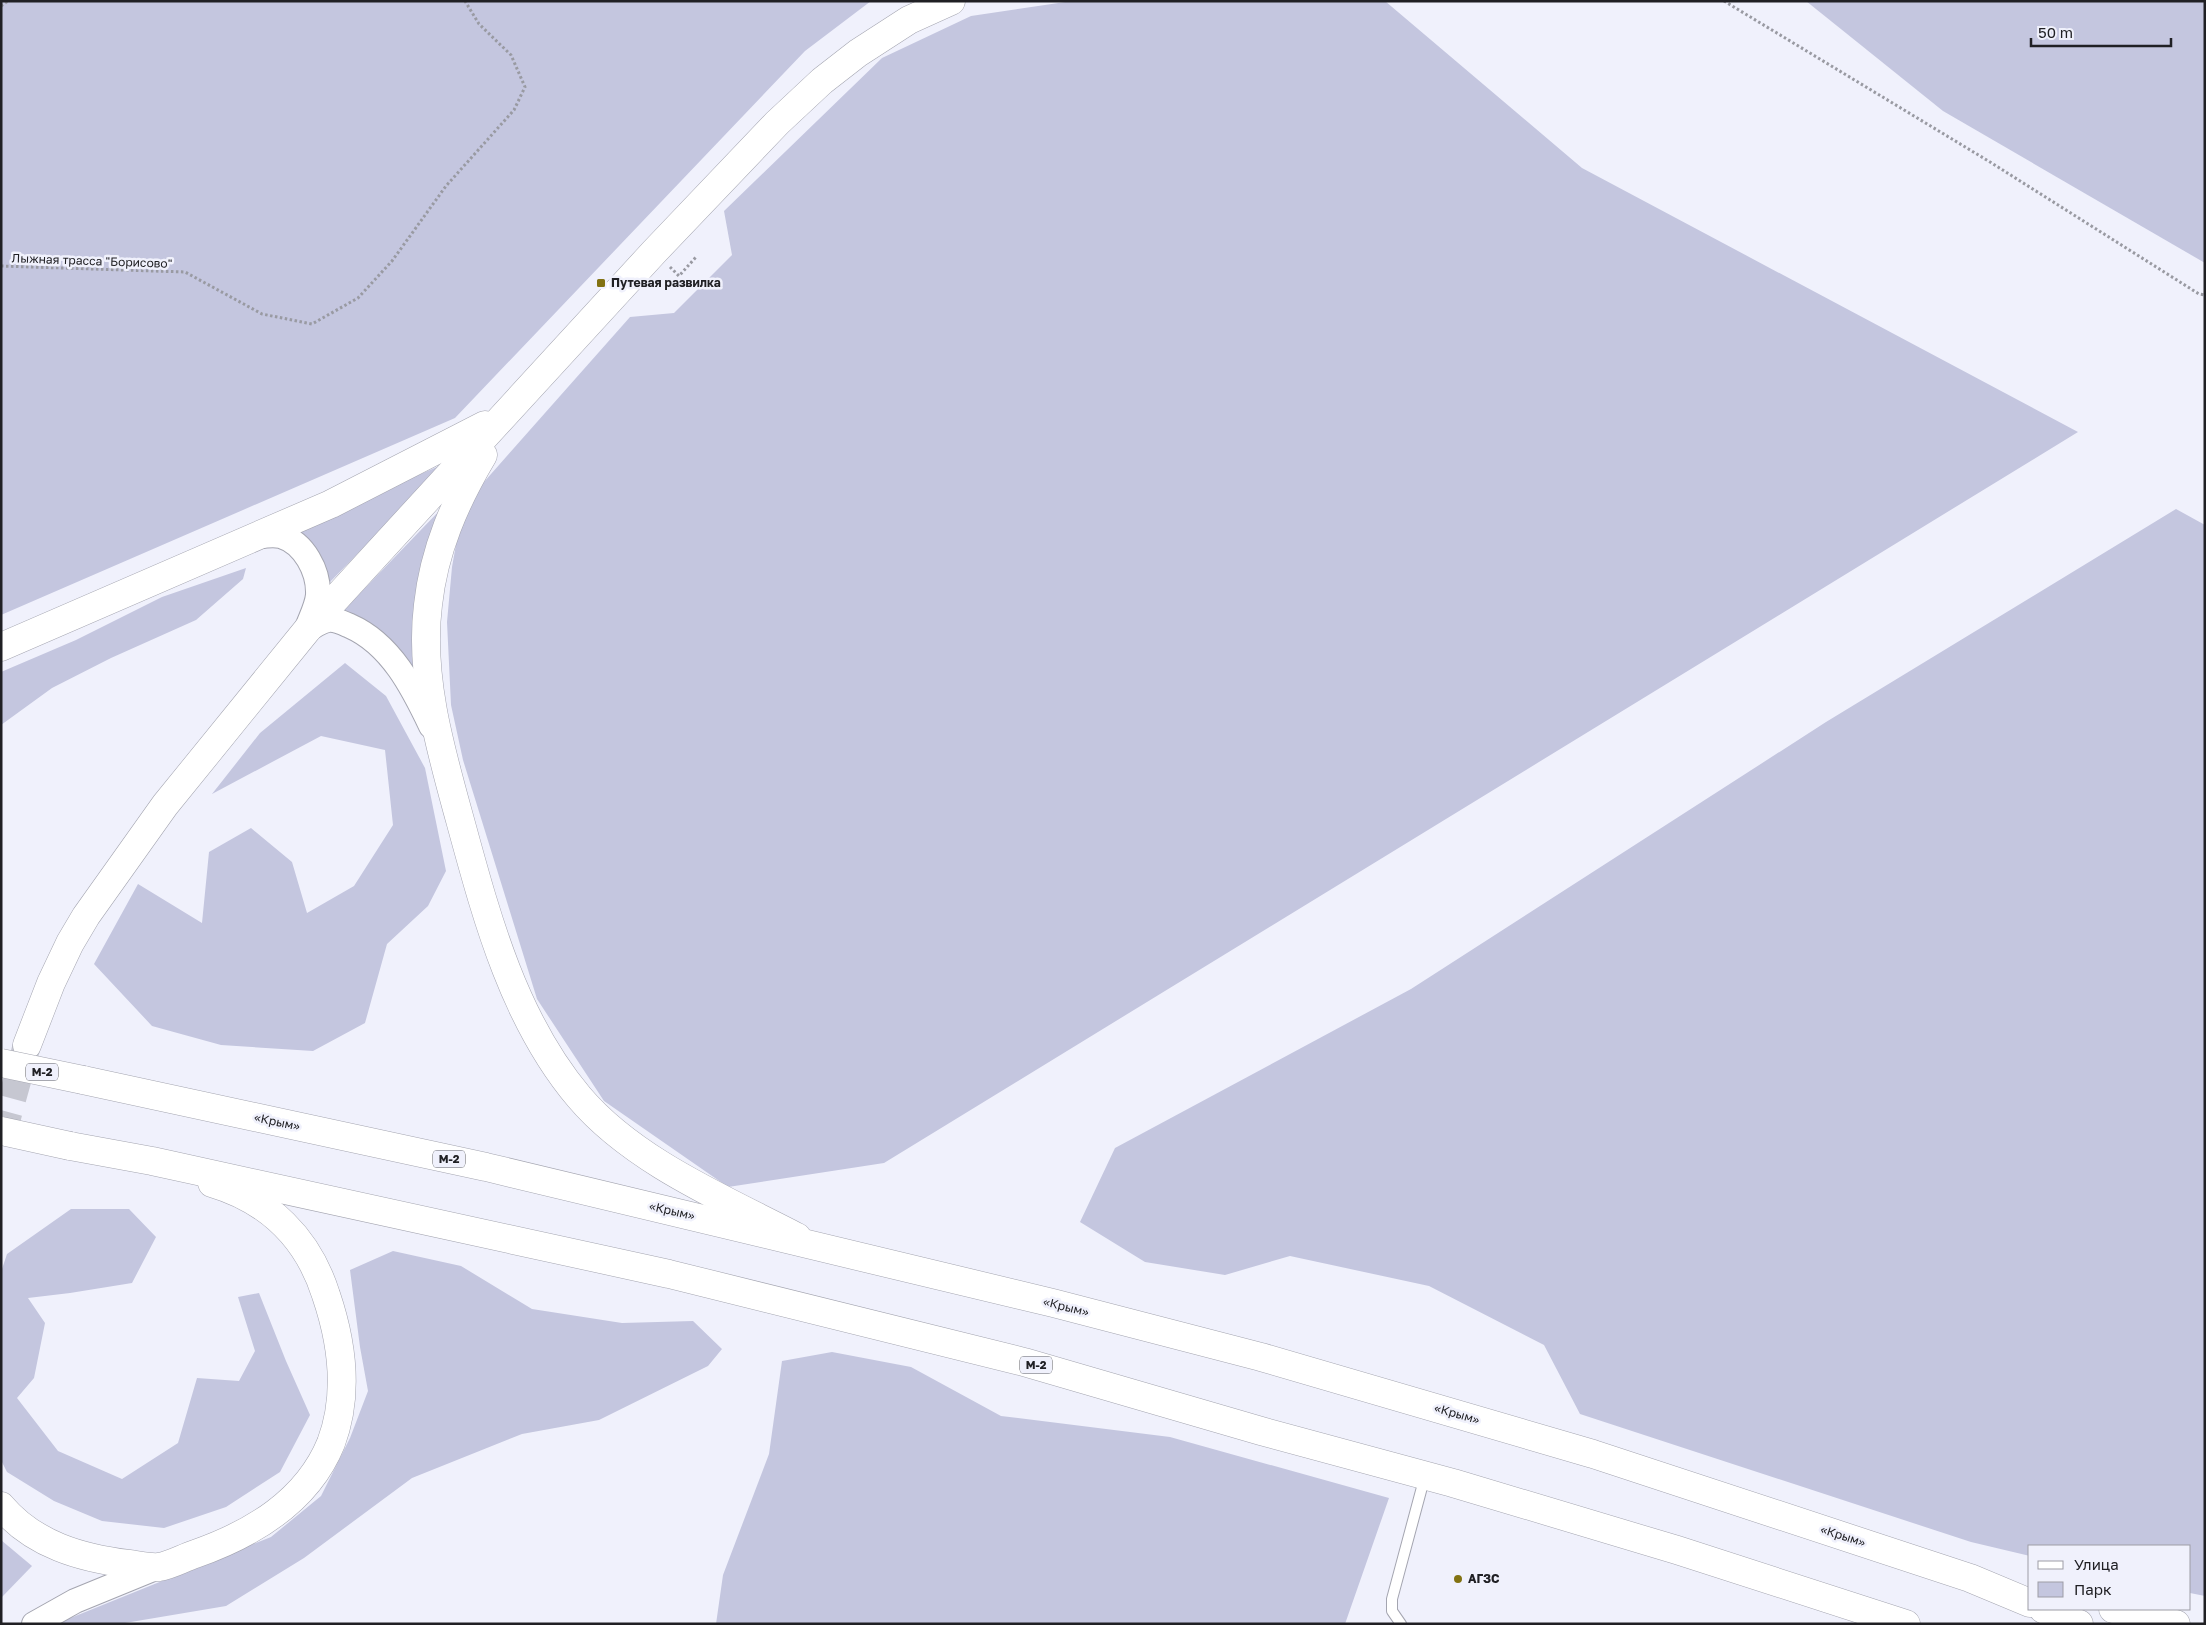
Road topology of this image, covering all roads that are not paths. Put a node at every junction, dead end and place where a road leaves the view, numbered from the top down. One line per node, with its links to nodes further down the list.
1 (951, 1): 2 (main road)
2 (506, 414): 3 (main road); 4 (main road); 6 (main road)
3 (250, 538): 4 (street); 5 (main road)
4 (307, 630): 6 (street); 7 (main road)
5 (1, 647)
6 (438, 741): 11 (main road)
7 (27, 1045)
8 (1, 1063): 11 (main road, «Крым» / М-2, bridge)
9 (1, 1132): 10 (main road, М-2, bridge)
10 (152, 1162): 12 (main road, М-2); 14 (main road)
11 (814, 1245): 15 (main road, «Крым» / М-2)
12 (1426, 1476): 20 (main road, М-2); 23 (lane)
13 (1, 1506): 14 (main road)
14 (158, 1567): 22 (street)
15 (1970, 1578): 16 (main road); 17 (main road, «Крым» / М-2)
16 (2028, 1589)
17 (2028, 1602)
18 (2045, 1610): 24 (main road)
19 (2117, 1610): 25 (main road)
20 (1864, 1617): 21 (main road, М-2)
21 (1904, 1623)
22 (34, 1624)
23 (1401, 1624)
24 (2079, 1624)
25 (2176, 1624)

